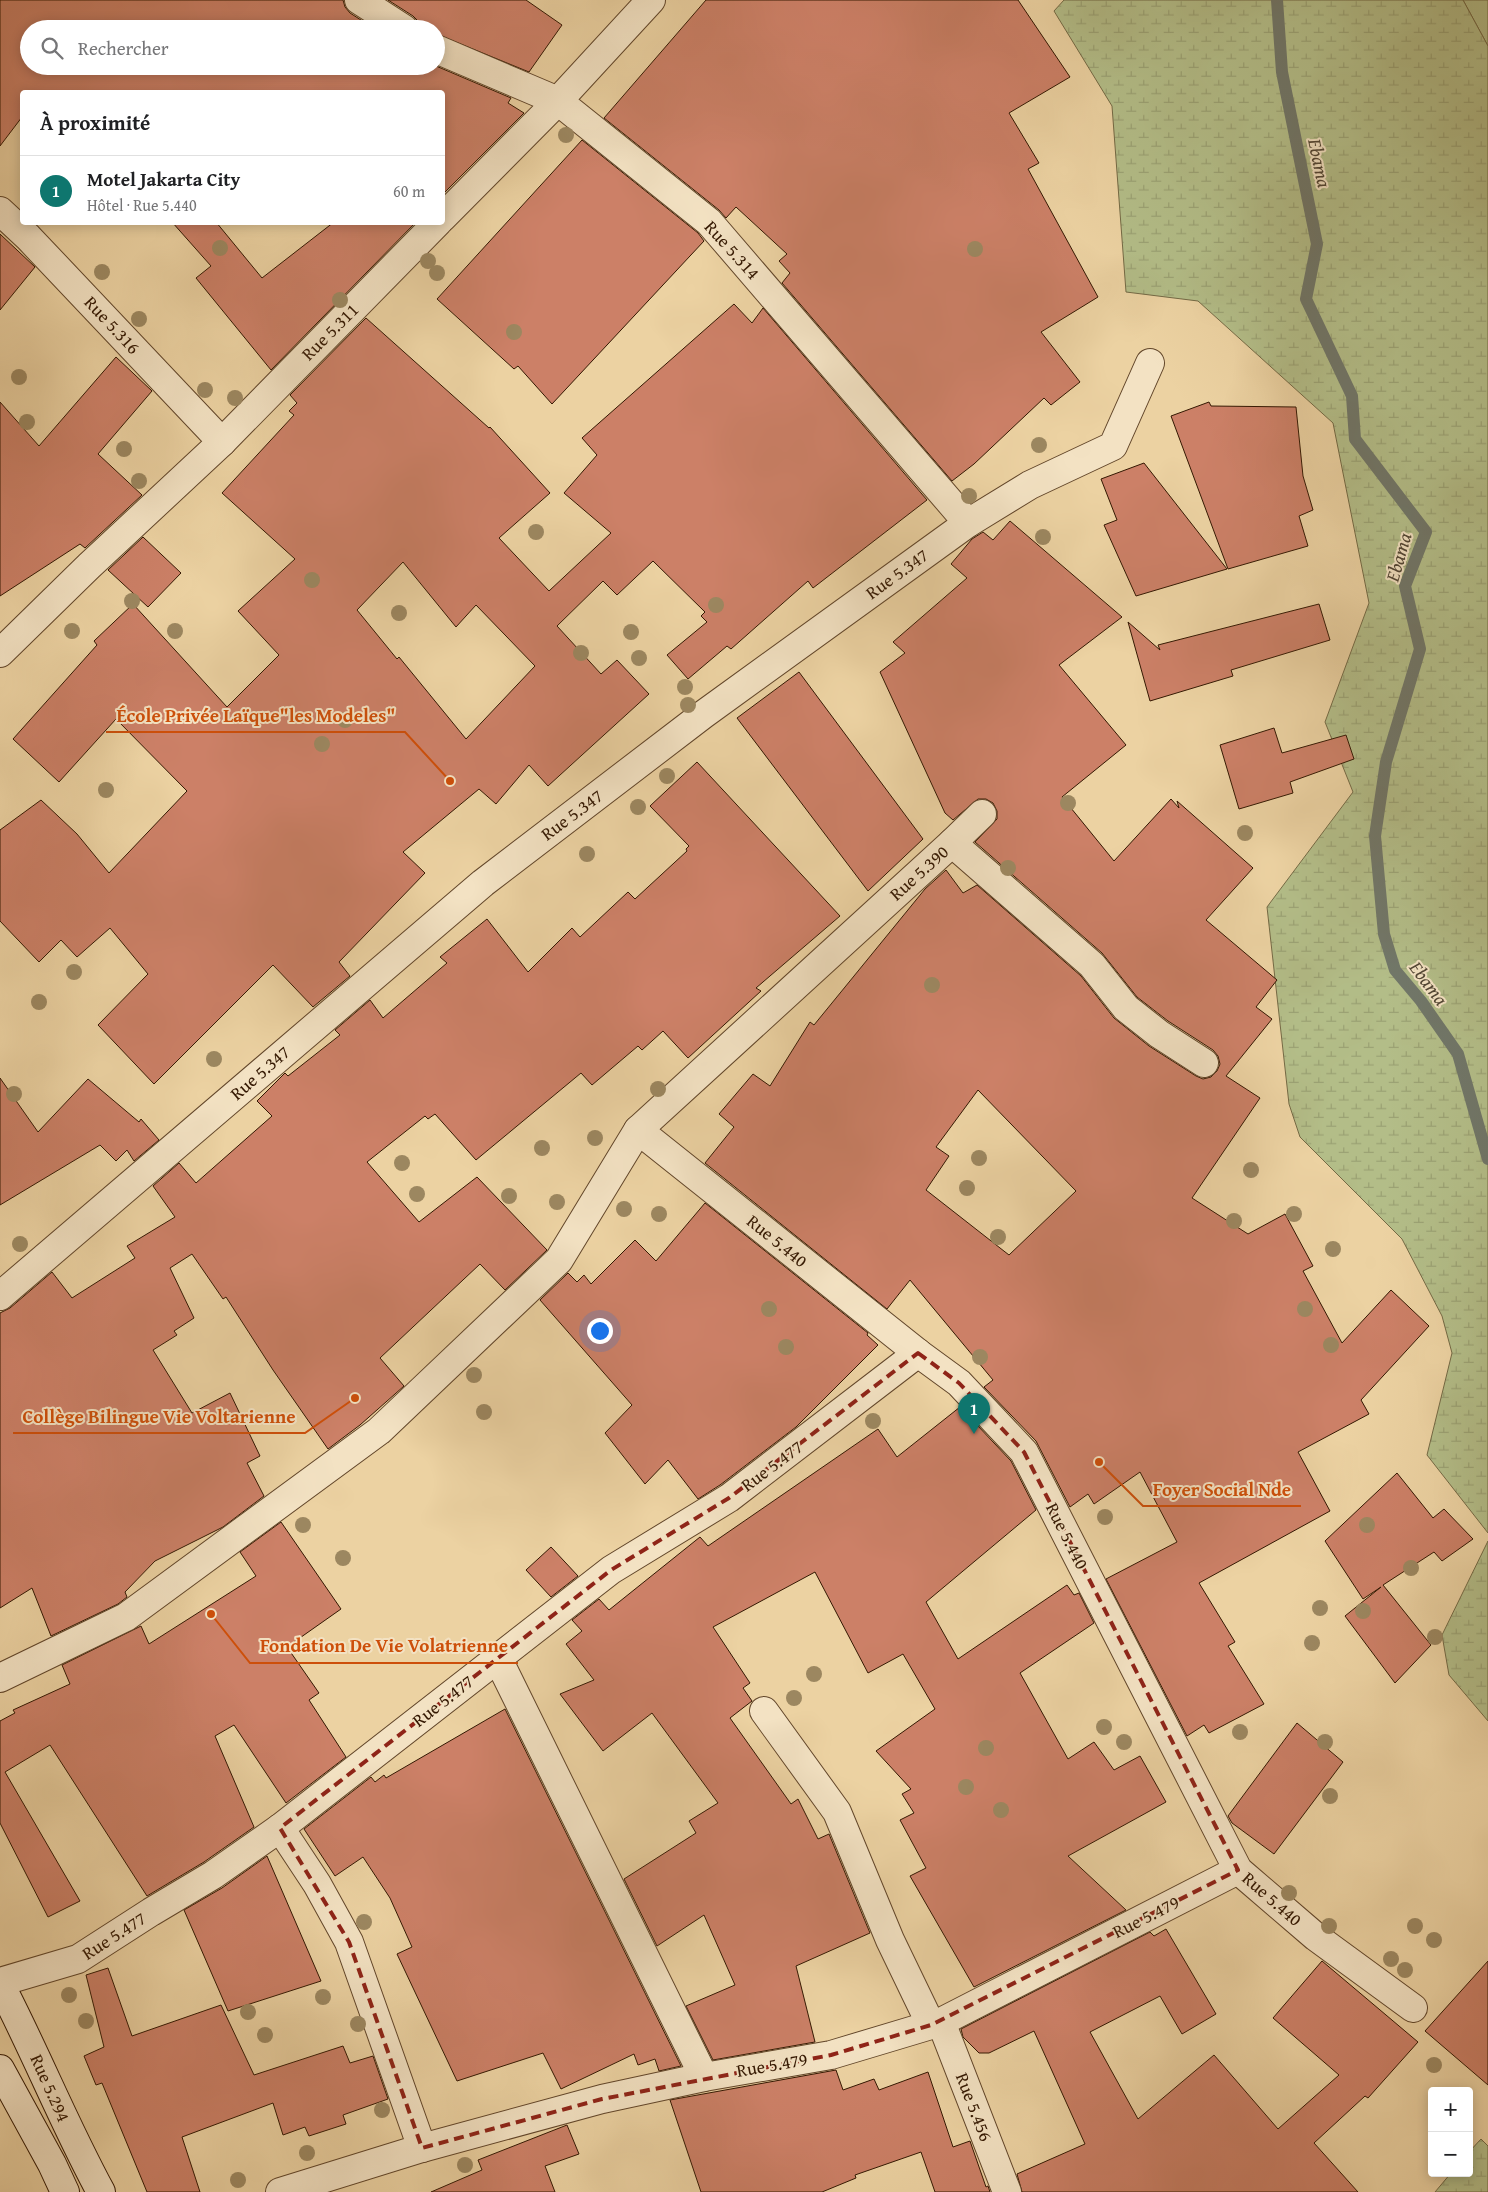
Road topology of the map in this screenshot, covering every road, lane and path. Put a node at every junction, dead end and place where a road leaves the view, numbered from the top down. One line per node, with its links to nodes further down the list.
1 (360, 0): 3 (street)
2 (651, 0): 5 (street)
3 (390, 20)
4 (445, 53): 5 (street, Rue 5.314)
5 (558, 101): 7 (street); 11 (street, Rue 5.314)
6 (0, 211): 10 (street, Rue 5.316)
7 (445, 215)
8 (435, 225): 10 (street, Rue 5.311)
9 (1150, 363): 11 (street, Rue 5.347)
10 (222, 442): 12 (street, Rue 5.311)
11 (968, 523): 17 (street, Rue 5.347)
12 (0, 654)
13 (982, 814): 14 (street)
14 (952, 843): 15 (street, Rue 5.390); 16 (street, Rue 5.390)
15 (1204, 1063)
16 (638, 1130): 18 (street, Rue 5.440); 20 (street, Rue 5.390)
17 (0, 1296)
18 (918, 1353): 19 (street, Rue 5.477); 23 (street, Rue 5.440)
19 (498, 1659): 22 (street, Rue 5.477); 28 (street)
20 (0, 1678)
21 (764, 1711): 26 (street, Rue 5.456)
22 (280, 1828): 24 (street, Rue 5.477); 29 (street)
23 (1238, 1870): 25 (street, Rue 5.440); 26 (street, Rue 5.479)
24 (0, 1983): 31 (street, Rue 5.294)
25 (1412, 2008)
26 (936, 2024): 28 (street, Rue 5.479); 33 (street, Rue 5.456)
27 (0, 2069): 30 (street, Rue 5.294)
28 (704, 2078): 29 (street, Rue 5.479)
29 (422, 2148): 32 (street, Rue 5.479)
30 (64, 2192)
31 (101, 2192)
32 (280, 2192)
33 (1007, 2192)

